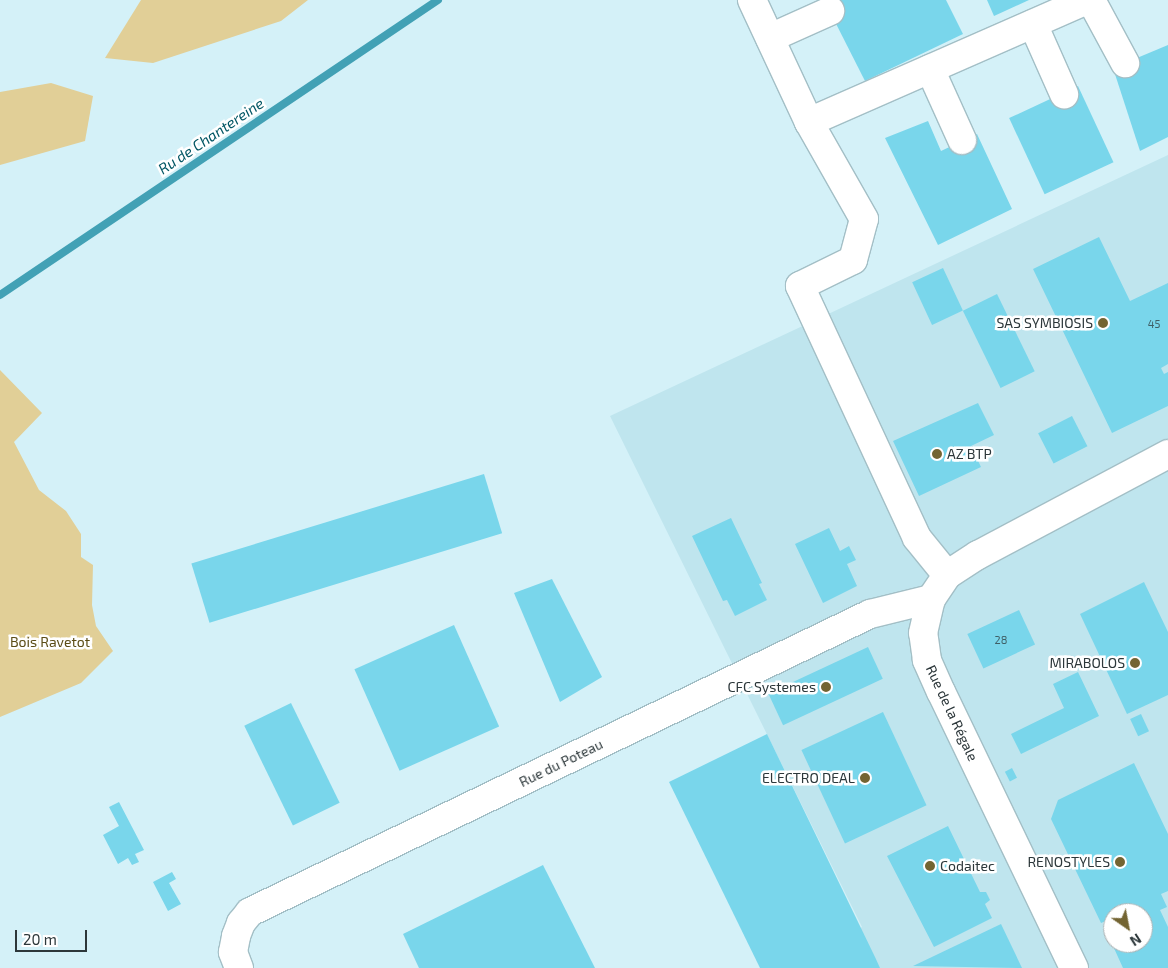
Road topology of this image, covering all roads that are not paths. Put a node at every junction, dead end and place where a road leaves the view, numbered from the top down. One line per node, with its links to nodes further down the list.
1 (752, 0): 6 (street)
2 (1087, 0): 5 (street)
3 (1091, 0): 7 (street)
4 (830, 11): 6 (street)
5 (1033, 24): 8 (street); 9 (street)
6 (770, 38): 10 (street)
7 (1125, 63)
8 (930, 69): 10 (street); 11 (street)
9 (1064, 94)
10 (809, 122): 13 (street)
11 (962, 140)
12 (1168, 454): 13 (street, Rue de la Régale)
13 (947, 575): 14 (street, Rue de la Régale)
14 (931, 599): 15 (street, Rue du Poteau); 16 (street, Rue de la Régale)
15 (239, 968)
16 (1074, 968)

